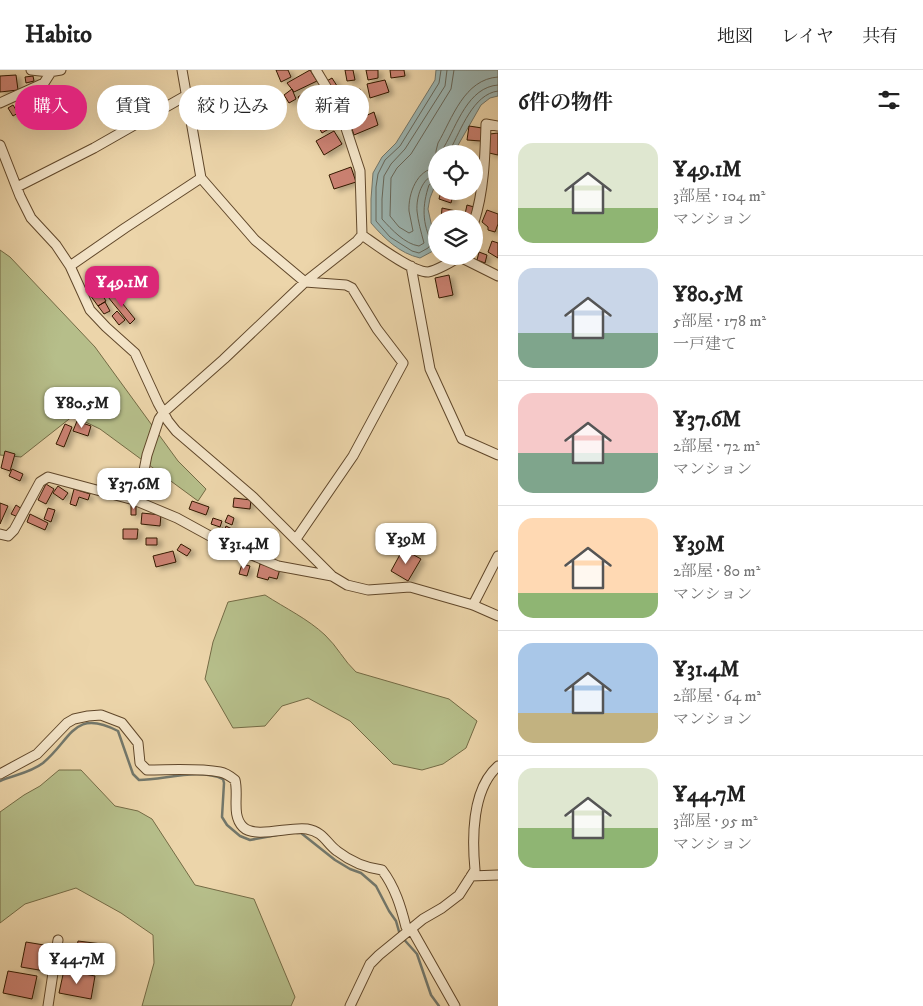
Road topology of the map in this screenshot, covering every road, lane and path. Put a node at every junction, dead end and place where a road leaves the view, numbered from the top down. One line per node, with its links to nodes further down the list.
1 (31, 70): 5 (street)
2 (61, 70): 5 (street)
3 (182, 70): 6 (street)
4 (316, 70): 15 (street)
5 (51, 72): 8 (street)
6 (185, 85)
7 (179, 100): 13 (street)
8 (0, 102)
9 (498, 126): 14 (street)
10 (193, 130): 12 (street)
11 (0, 145): 13 (street)
12 (201, 178): 18 (street); 21 (street)
13 (17, 187): 18 (street)
14 (478, 210)
15 (362, 235): 19 (street); 21 (street)
16 (443, 265): 19 (street)
17 (476, 265): 20 (street)
18 (70, 266): 22 (street)
19 (411, 266): 23 (street)
20 (498, 276)
21 (305, 282): 22 (street); 26 (street)
22 (164, 412): 24 (street); 26 (street)
23 (498, 455)
24 (134, 500): 25 (street); 28 (street)
25 (0, 534)
26 (296, 539): 28 (street)
27 (498, 556): 29 (street)
28 (332, 576): 29 (street)
29 (473, 605): 30 (street)
30 (498, 616)
31 (498, 766): 34 (street)
32 (0, 774): 35 (street)
33 (498, 875): 34 (street)
34 (472, 876): 35 (street)
35 (412, 930): 38 (street); 39 (street)
36 (58, 940): 37 (street)
37 (48, 1006)
38 (350, 1006)
39 (455, 1006)

